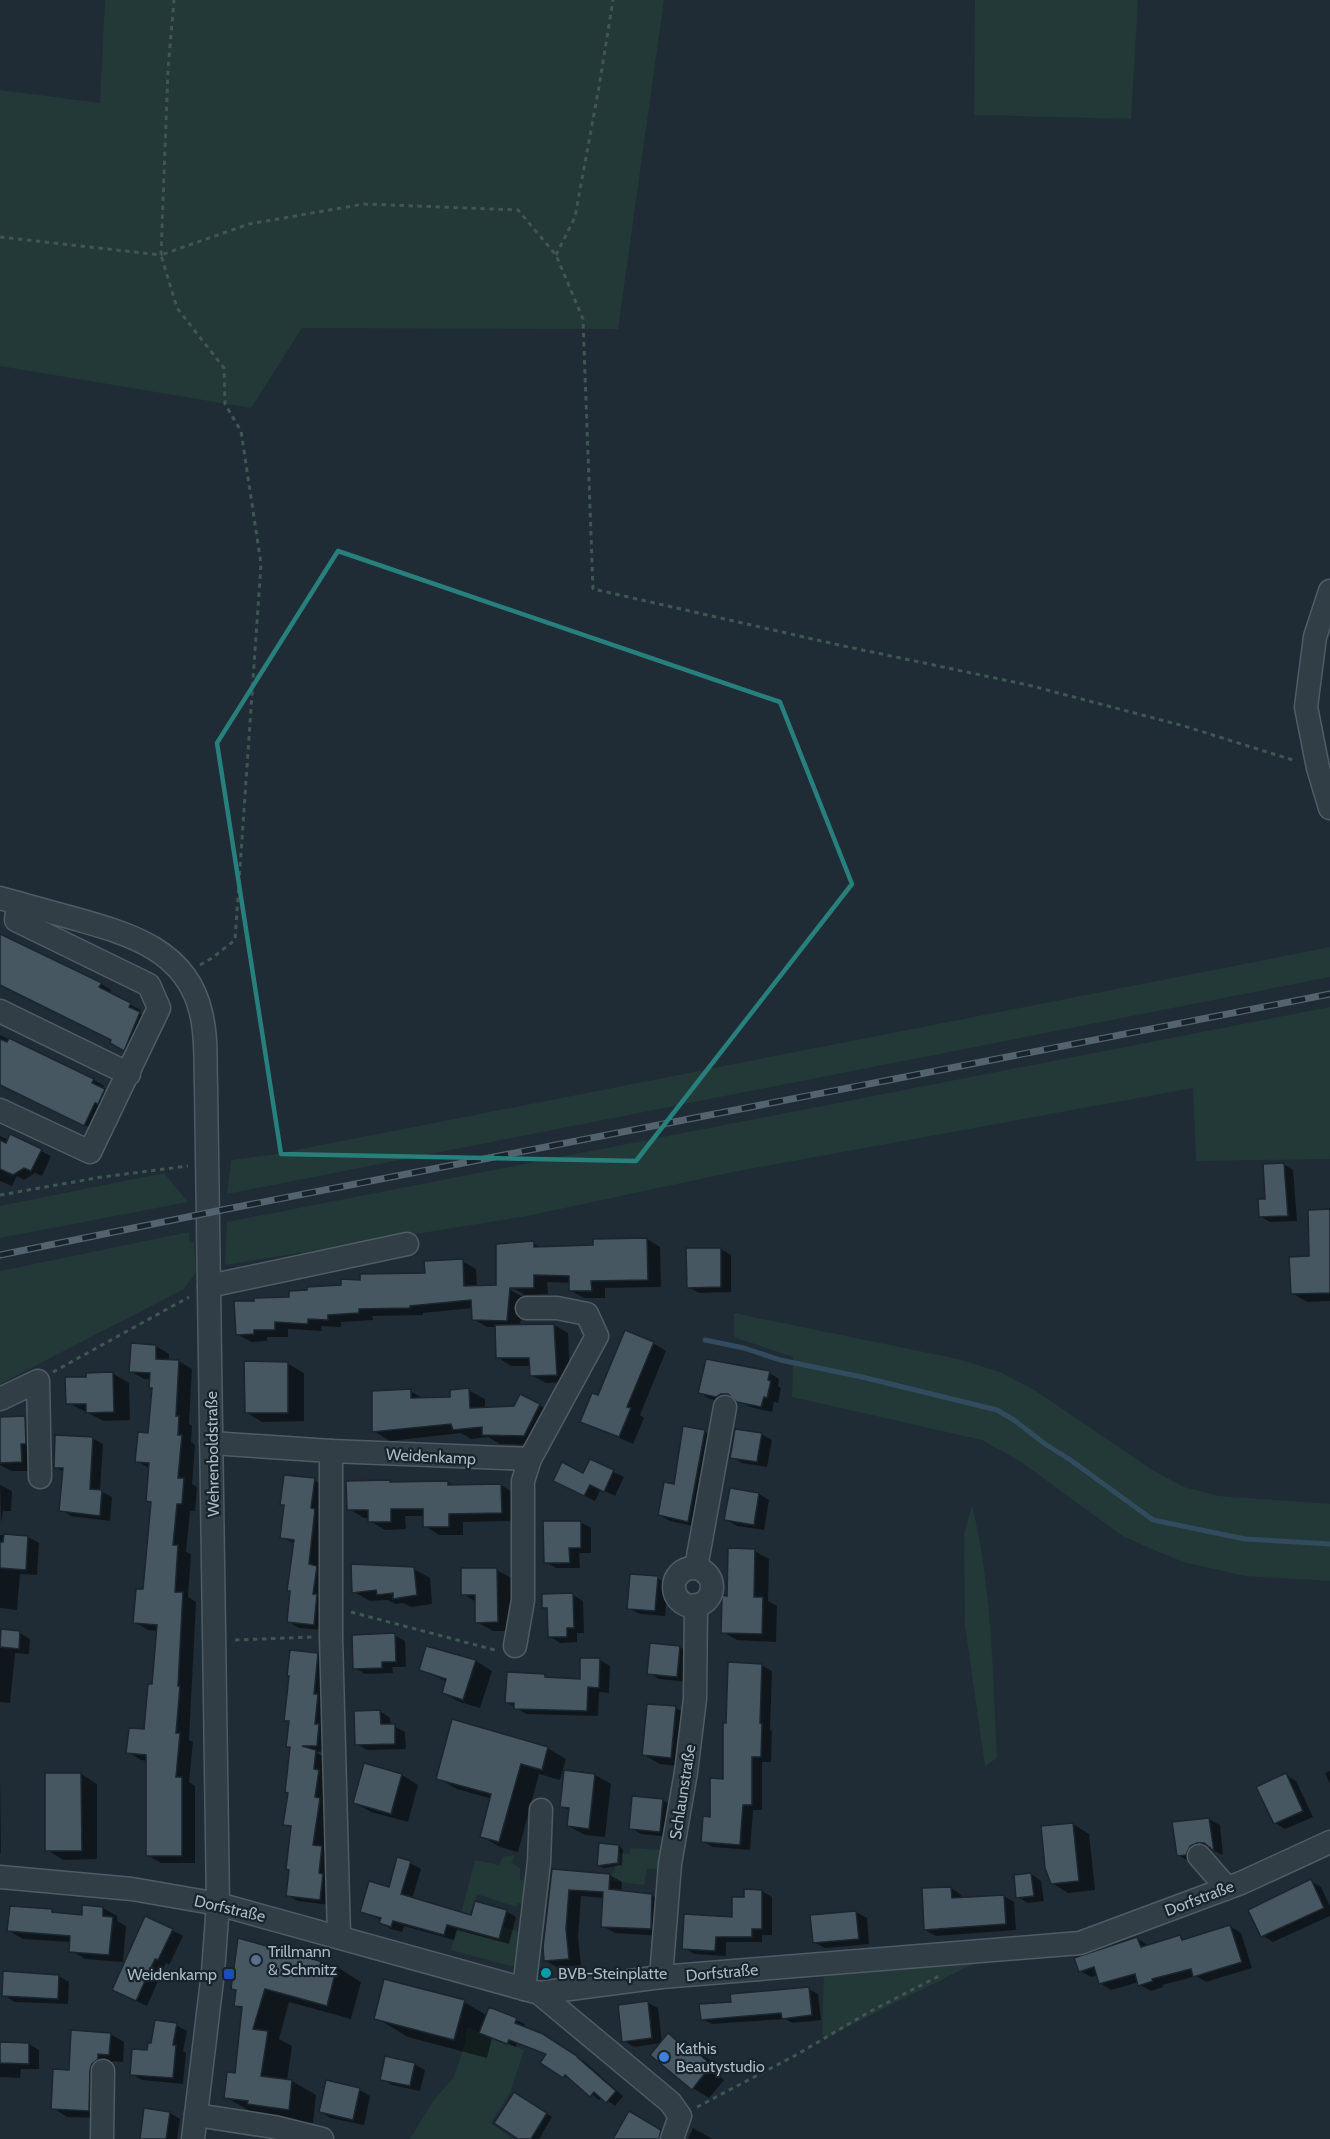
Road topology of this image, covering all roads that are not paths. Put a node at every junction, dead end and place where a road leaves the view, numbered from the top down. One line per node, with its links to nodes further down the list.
1 (1330, 591): 2 (street)
2 (1330, 808)
3 (9, 901): 5 (street); 8 (street, Wehrenboldstraße)
4 (0, 1011): 5 (street)
5 (129, 1074): 6 (street)
6 (0, 1110)
7 (407, 1244): 8 (street)
8 (209, 1286): 12 (street, Wehrenboldstraße)
9 (527, 1308): 14 (street)
10 (0, 1399): 15 (street)
11 (725, 1407): 24 (street, Schlaunstraße)
12 (211, 1443): 13 (street, Weidenkamp); 22 (street, Wehrenboldstraße)
13 (331, 1451): 14 (street, Weidenkamp); 23 (street)
14 (530, 1459): 16 (street)
15 (40, 1477)
16 (515, 1646)
17 (541, 1810): 25 (street)
18 (1330, 1842): 21 (street, Dorfstraße)
19 (1199, 1856): 21 (street)
20 (0, 1877): 22 (street, Dorfstraße)
21 (1227, 1888): 24 (street, Dorfstraße)
22 (218, 1904): 23 (street, Dorfstraße); 27 (street, Wehrenboldstraße)
23 (339, 1937): 25 (street, Dorfstraße)
24 (661, 1977): 25 (street, Dorfstraße)
25 (531, 1991): 31 (street)
26 (103, 2071): 28 (street)
27 (196, 2115): 29 (street, Wehrenboldstraße); 30 (street)
28 (102, 2139)
29 (193, 2139)
30 (322, 2139)
31 (672, 2139)

